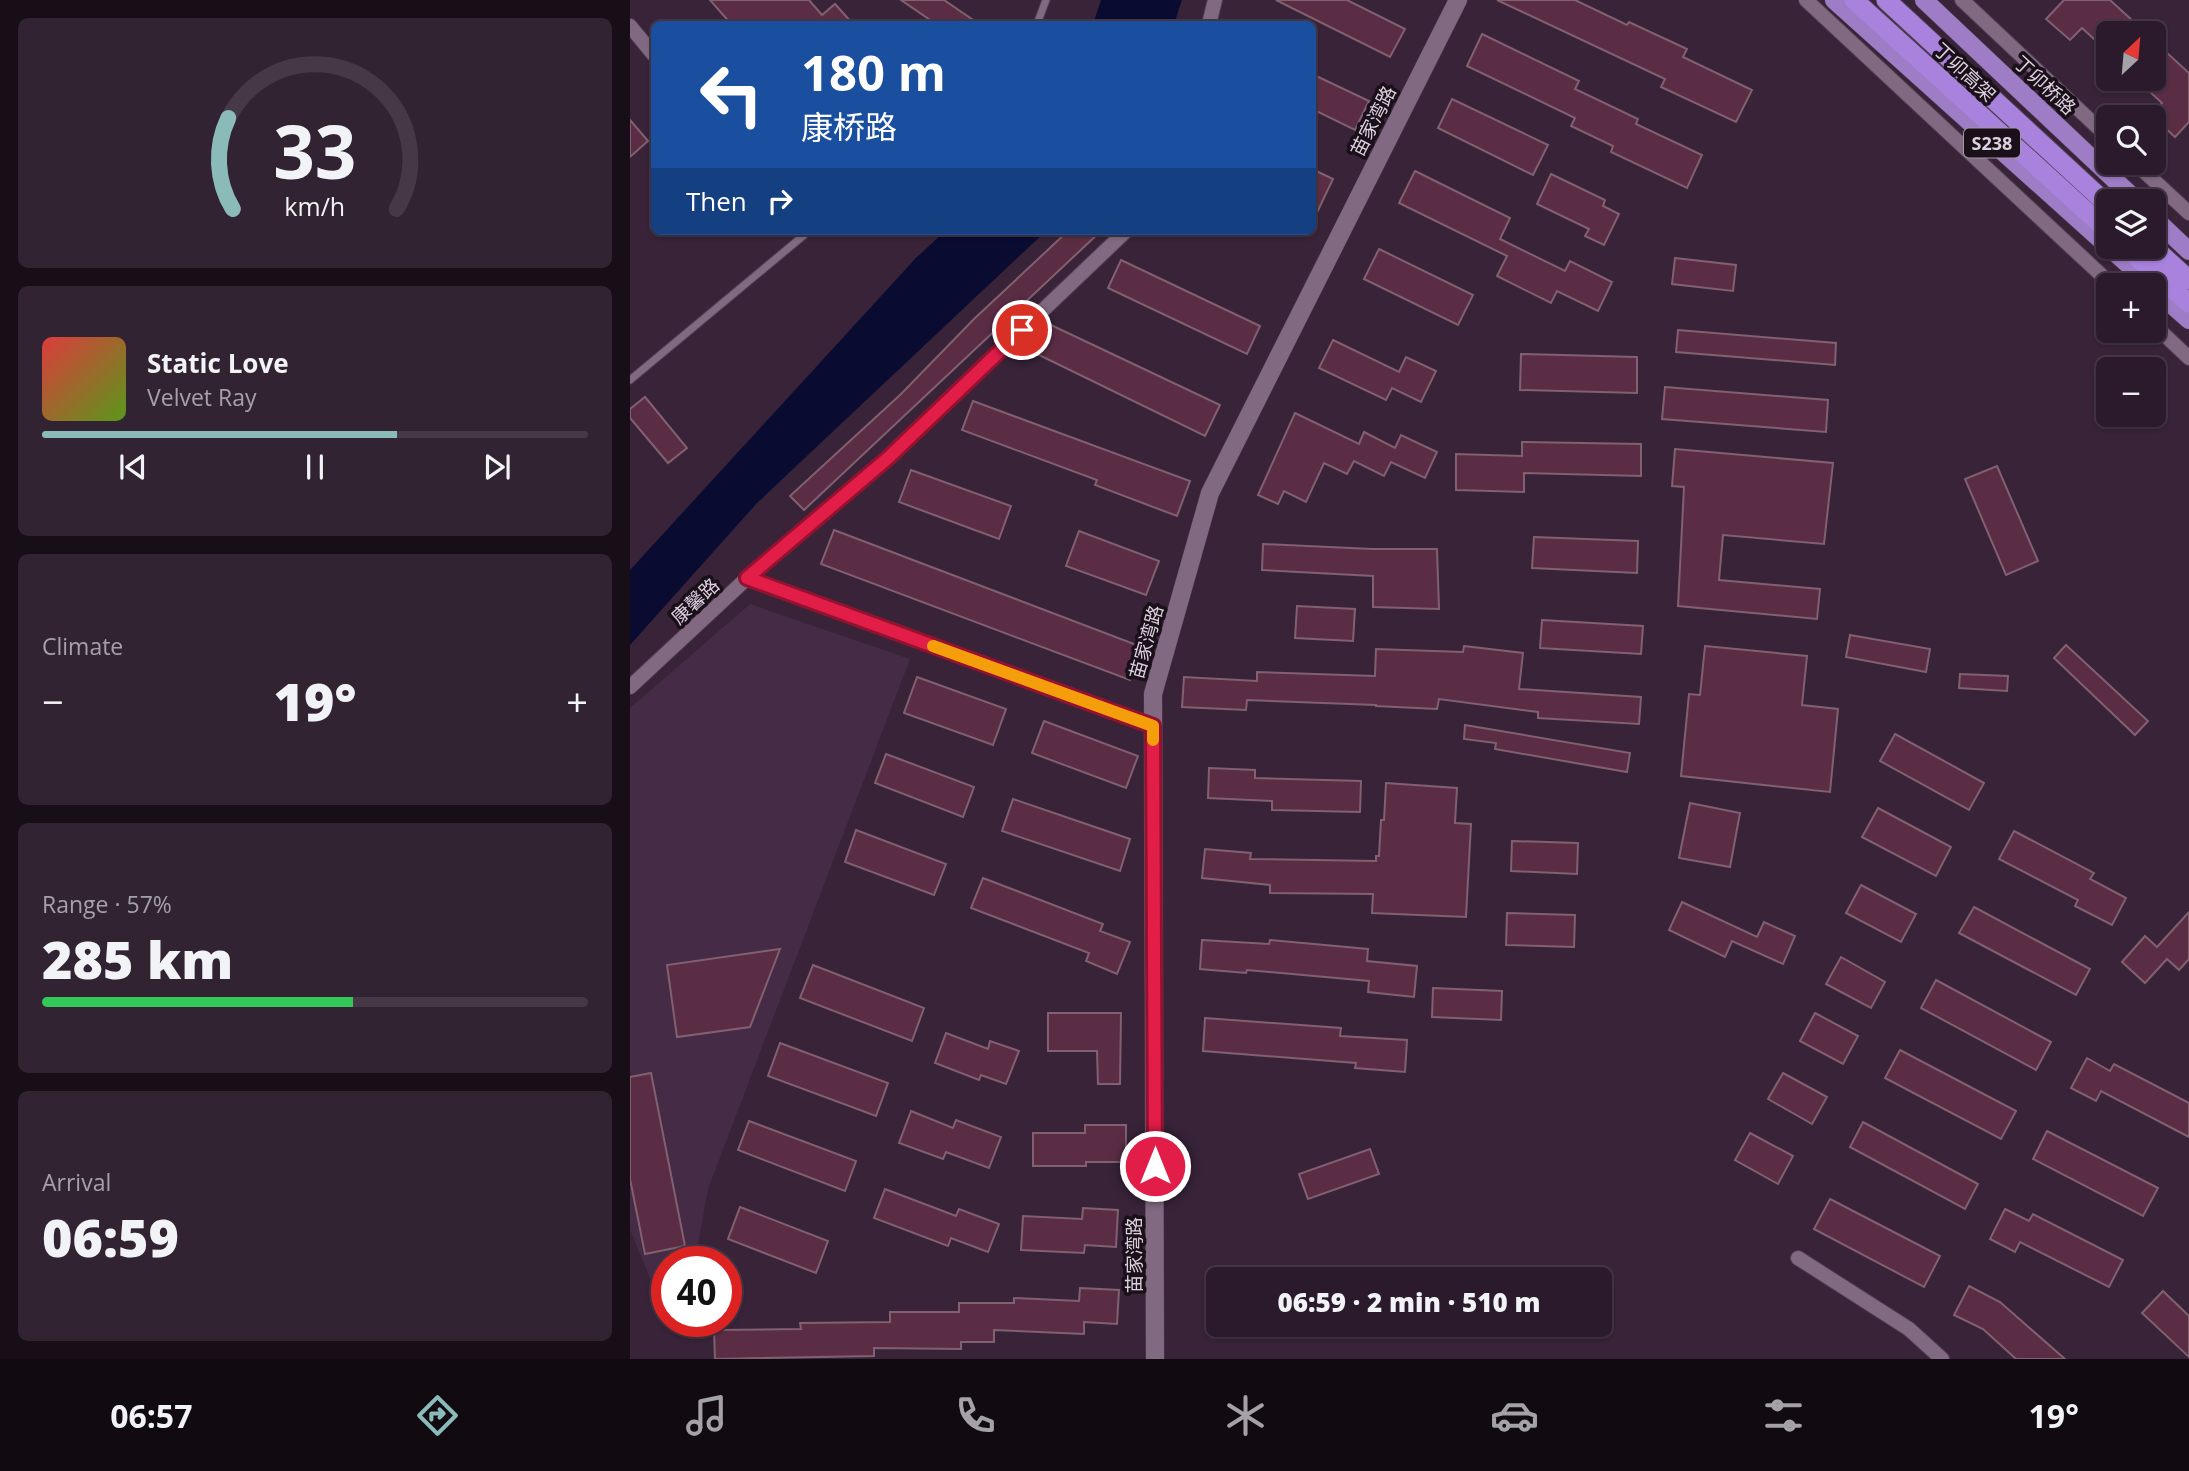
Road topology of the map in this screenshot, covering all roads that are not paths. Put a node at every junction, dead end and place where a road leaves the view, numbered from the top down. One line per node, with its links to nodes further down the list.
1 (1046, 0): 10 (lane)
2 (1215, 0): 11 (street)
3 (1458, 0): 37 (street, 苗家湾路)
4 (1806, 0): 26 (street)
5 (1834, 0): 27 (main road, S238)
6 (1854, 0): 19 (highway, 丁卯高架 / S238)
7 (1886, 0): 17 (highway, 丁卯高架 / S238)
8 (1924, 0): 16 (main road, 丁卯桥路 / S238)
9 (1962, 0): 14 (street)
10 (1038, 21)
11 (1210, 21)
12 (630, 26): 13 (street)
13 (651, 51)
14 (2096, 126)
15 (2149, 175): 18 (street)
16 (2124, 189)
17 (2096, 194)
18 (2189, 213)
19 (2096, 220)
20 (2166, 229): 23 (main road)
21 (804, 235): 34 (lane)
22 (1122, 235): 35 (street, 康馨路)
23 (2189, 251)
24 (2139, 259): 30 (highway)
25 (2166, 259): 28 (highway)
26 (2099, 273)
27 (2136, 273)
28 (2189, 280)
29 (2166, 299): 31 (main road, S238)
30 (2189, 303)
31 (2189, 320)
32 (2166, 336): 33 (street)
33 (2189, 358)
34 (630, 380)
35 (747, 578): 36 (street, 康馨路); 37 (street)
36 (630, 687)
37 (1153, 726): 39 (street, 苗家湾路)
38 (1798, 1258): 40 (street)
39 (1155, 1359)
40 (1942, 1359)

